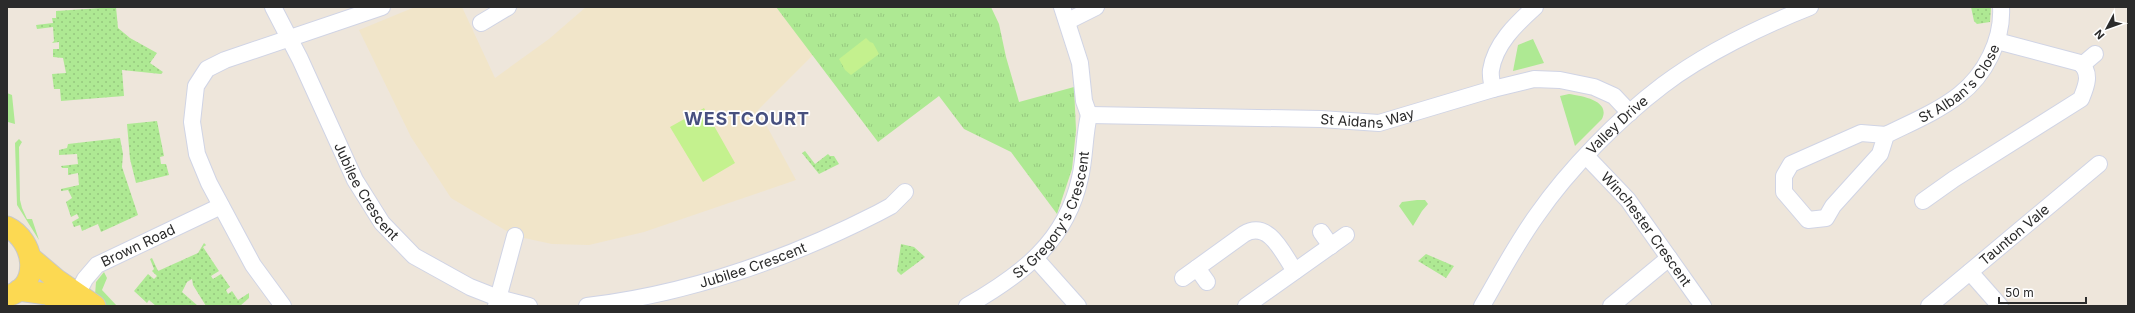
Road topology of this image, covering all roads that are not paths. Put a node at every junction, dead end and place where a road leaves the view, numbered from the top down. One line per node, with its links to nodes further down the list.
1 (273, 7): 10 (street, Jubilee Crescent)
2 (382, 7): 10 (street)
3 (508, 7): 9 (street)
4 (1096, 7): 8 (street)
5 (1534, 7): 14 (street)
6 (1810, 7): 15 (street, Valley Drive)
7 (2001, 7): 11 (street, St Alban's Close)
8 (1065, 14): 16 (street)
9 (481, 23)
10 (289, 39): 22 (street); 38 (street, Jubilee Crescent)
11 (1997, 41): 13 (street); 17 (street, St Alban's Close)
12 (2095, 54): 13 (street)
13 (2085, 70): 21 (street)
14 (1493, 89): 15 (street, St Aidans Way); 16 (street, St Aidans Way)
15 (1630, 113): 18 (street, Valley Drive)
16 (1089, 115): 30 (street, St Gregory's Crescent)
17 (1886, 136): 17 (street)
18 (1586, 156): 29 (street, Winchester Crescent); 46 (street, Valley Drive)
19 (2099, 164): 33 (street, Taunton Vale)
20 (904, 192): 42 (street, Jubilee Crescent)
21 (1923, 201)
22 (221, 206): 37 (street, Brown Road); 40 (street)
23 (8, 222): 28 (main road)
24 (1321, 232): 27 (street)
25 (515, 236): 38 (street)
26 (1346, 236): 27 (street)
27 (1331, 246): 32 (street)
28 (31, 258): 36 (main road); 37 (main road)
29 (1669, 258): 47 (street); 48 (street, Winchester Crescent)
30 (1036, 259): 43 (street, St Gregory's Crescent); 44 (street)
31 (1197, 268): 32 (street); 34 (street); 35 (street)
32 (1295, 271): 45 (street)
33 (1970, 272): 49 (street, Taunton Vale); 50 (street)
34 (1183, 278)
35 (1207, 282)
36 (12, 296): 37 (main road)
37 (75, 301): 39 (main road)
38 (497, 302): 41 (street, Jubilee Crescent)
39 (94, 306)
40 (283, 306)
41 (529, 306)
42 (587, 306)
43 (968, 306)
44 (1078, 306)
45 (1246, 306)
46 (1482, 306)
47 (1611, 306)
48 (1703, 306)
49 (1929, 306)
50 (2000, 306)

